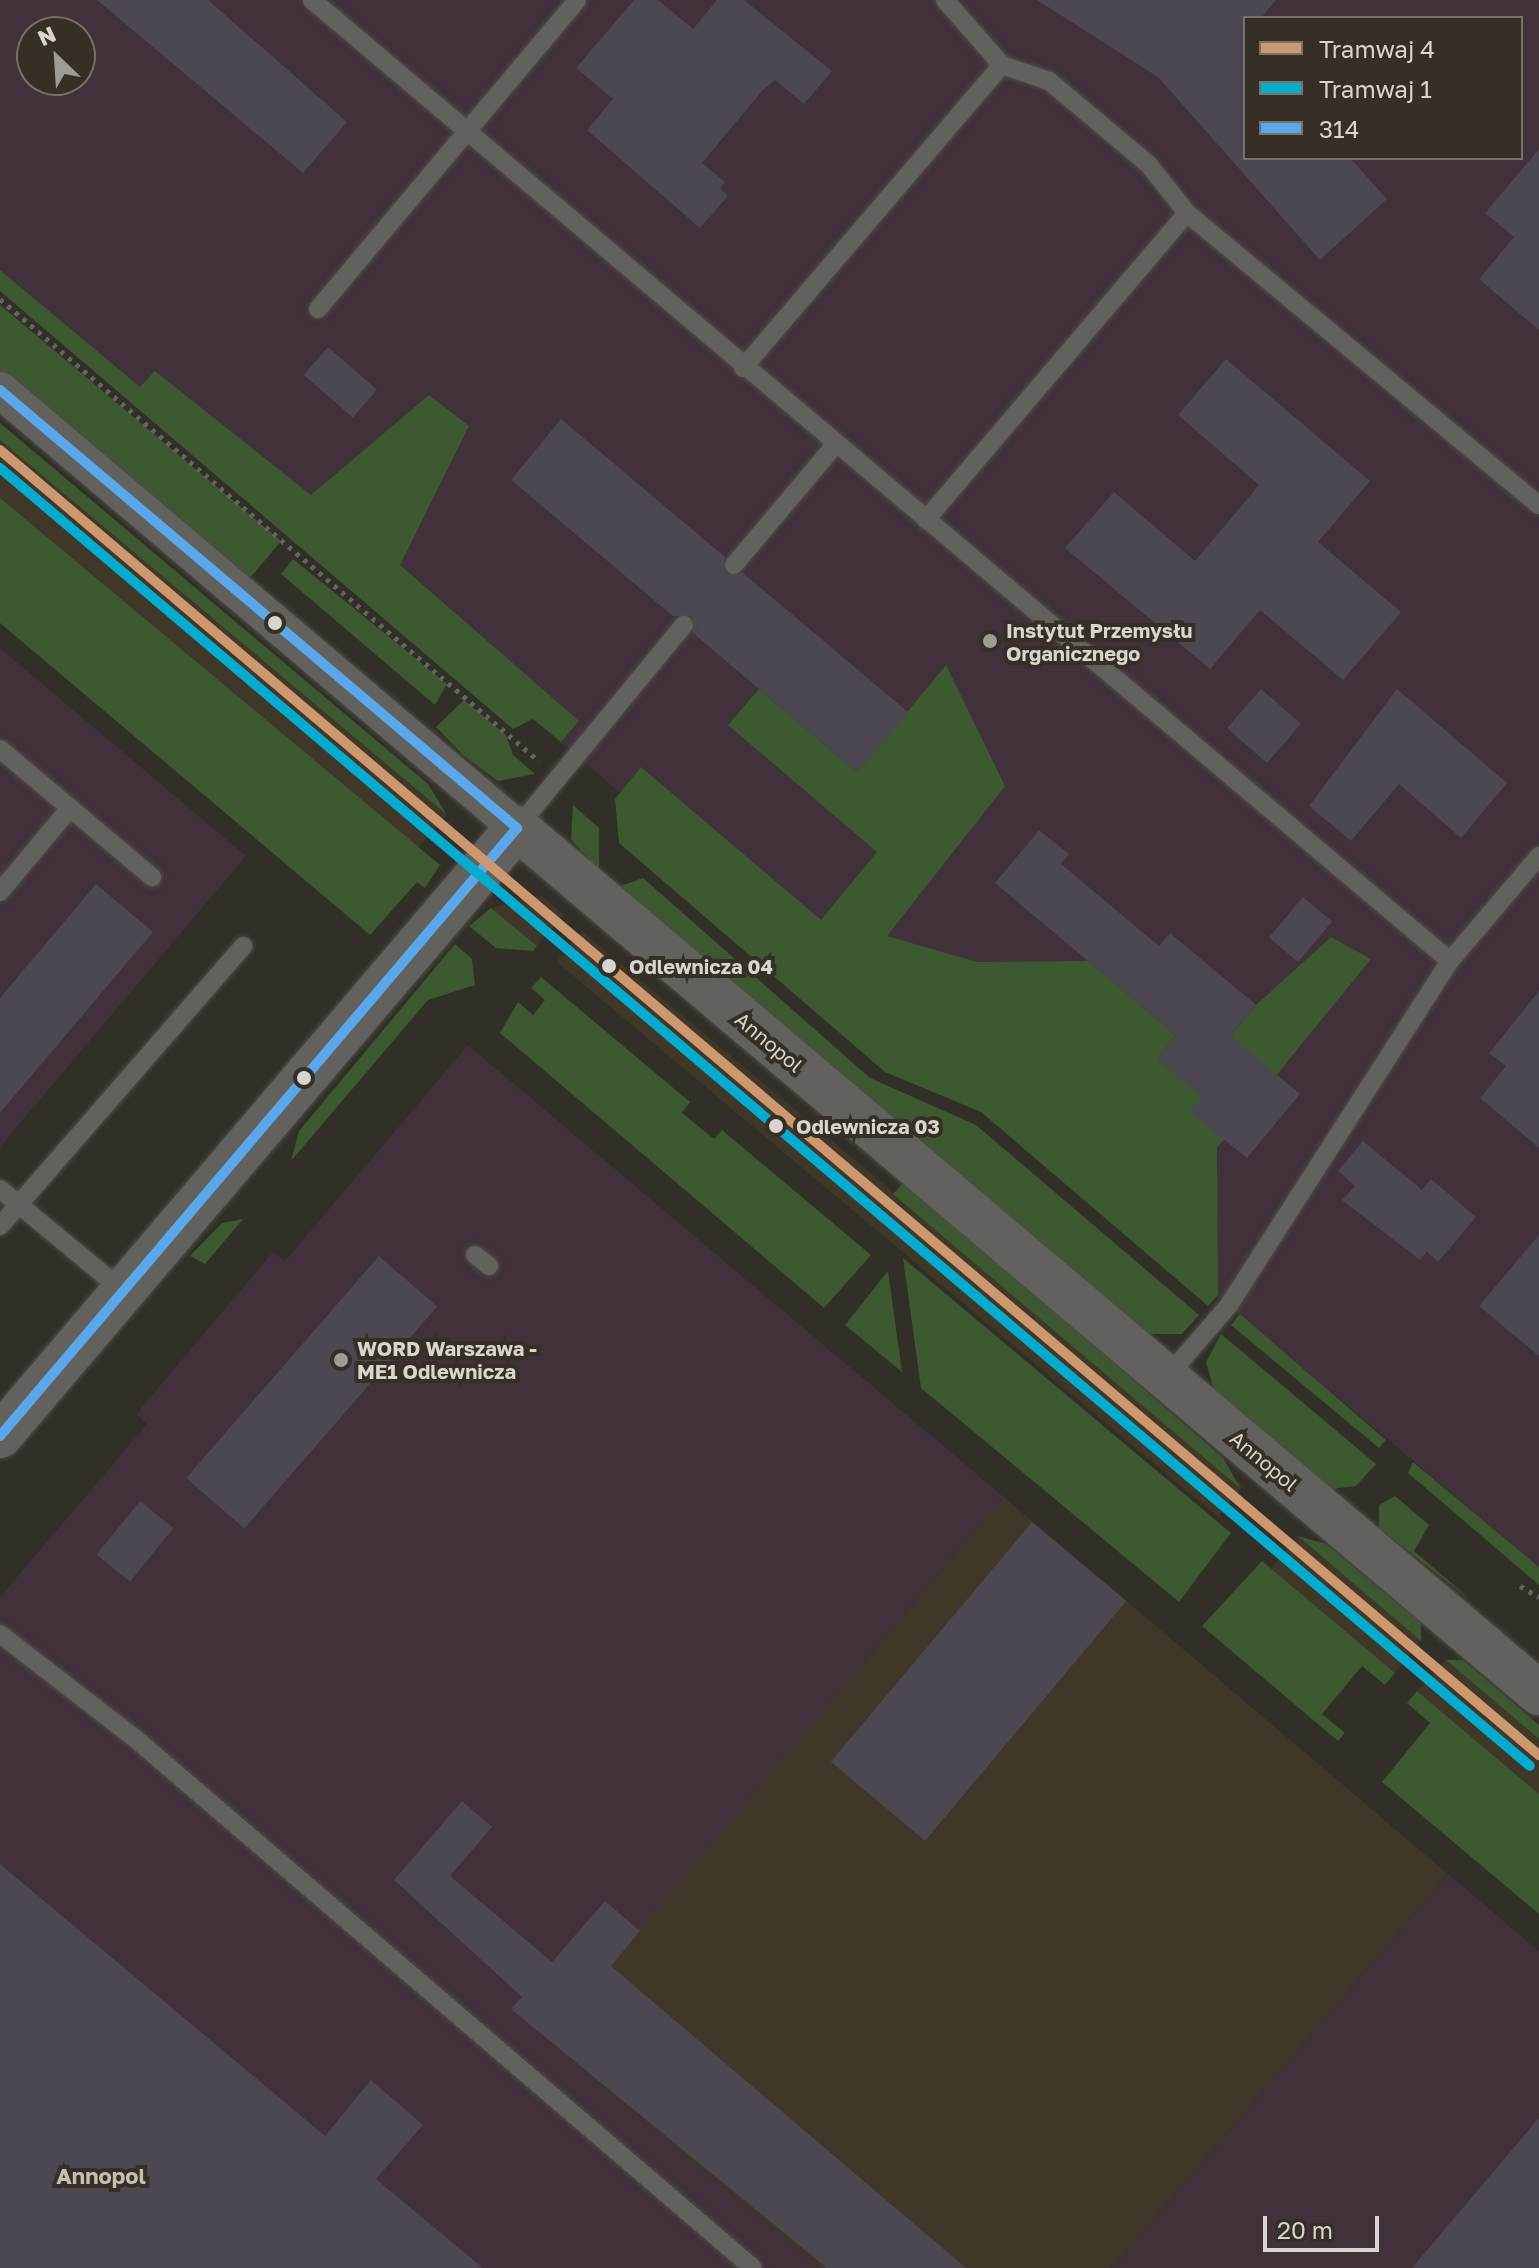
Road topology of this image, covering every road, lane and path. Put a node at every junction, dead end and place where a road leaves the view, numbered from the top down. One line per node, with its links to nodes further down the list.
1 (312, 0): 5 (lane)
2 (577, 0): 5 (lane)
3 (945, 0): 4 (lane)
4 (1002, 65): 6 (lane); 9 (lane)
5 (468, 131): 8 (lane); 9 (lane)
6 (1187, 213): 12 (lane); 13 (lane)
7 (0, 299): 17 (path)
8 (318, 309)
9 (743, 368): 11 (lane)
10 (0, 390): 19 (street, Annopol)
11 (835, 445): 13 (lane); 14 (lane)
12 (1539, 505)
13 (926, 520): 24 (lane)
14 (734, 565)
15 (684, 625): 19 (lane)
16 (0, 749): 18 (lane)
17 (543, 765)
18 (70, 808): 21 (lane); 22 (lane)
19 (517, 828): 28 (street); 29 (street, Annopol)
20 (1539, 856): 24 (lane)
21 (152, 877)
22 (0, 892)
23 (243, 946): 26 (lane)
24 (1450, 961): 29 (lane)
25 (0, 1189): 26 (lane)
26 (19, 1205): 27 (lane); 28 (lane)
27 (0, 1226)
28 (122, 1290): 30 (street)
29 (1166, 1378): 34 (street, Annopol)
30 (0, 1436)
31 (1520, 1586): 32 (path)
32 (1539, 1597)
33 (0, 1634): 35 (lane)
34 (1539, 1693)
35 (753, 2268)

